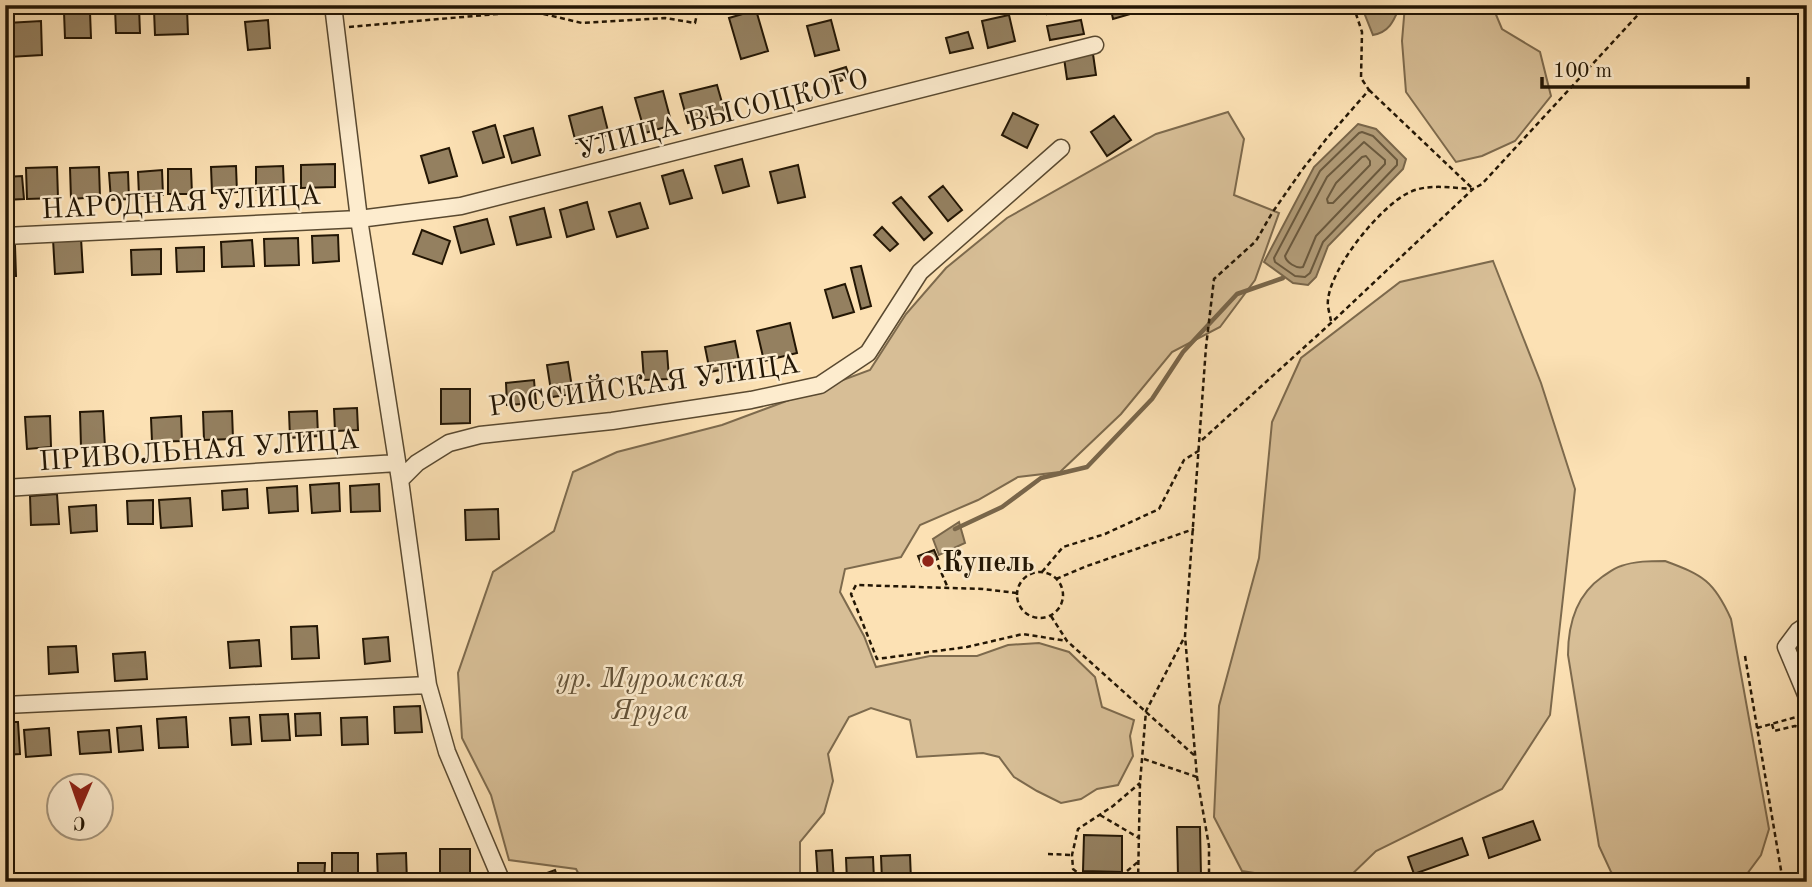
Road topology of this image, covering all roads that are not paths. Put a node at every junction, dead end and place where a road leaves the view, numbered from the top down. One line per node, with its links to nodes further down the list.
1 (333, 5): 4 (street)
2 (1095, 45): 4 (street, УЛИЦА ВЫСОЦКОГО)
3 (1061, 148): 7 (street, РОССИЙСКАЯ УЛИЦА)
4 (359, 219): 5 (street, НАРОДНАЯ УЛИЦА); 6 (street)
5 (5, 236)
6 (397, 463): 7 (street); 8 (street, ПРИВОЛЬНАЯ УЛИЦА)
7 (400, 480): 10 (street)
8 (5, 488)
9 (1807, 625): 11 (street)
10 (428, 685): 12 (street); 13 (street)
11 (1807, 697)
12 (5, 705)
13 (502, 882)

